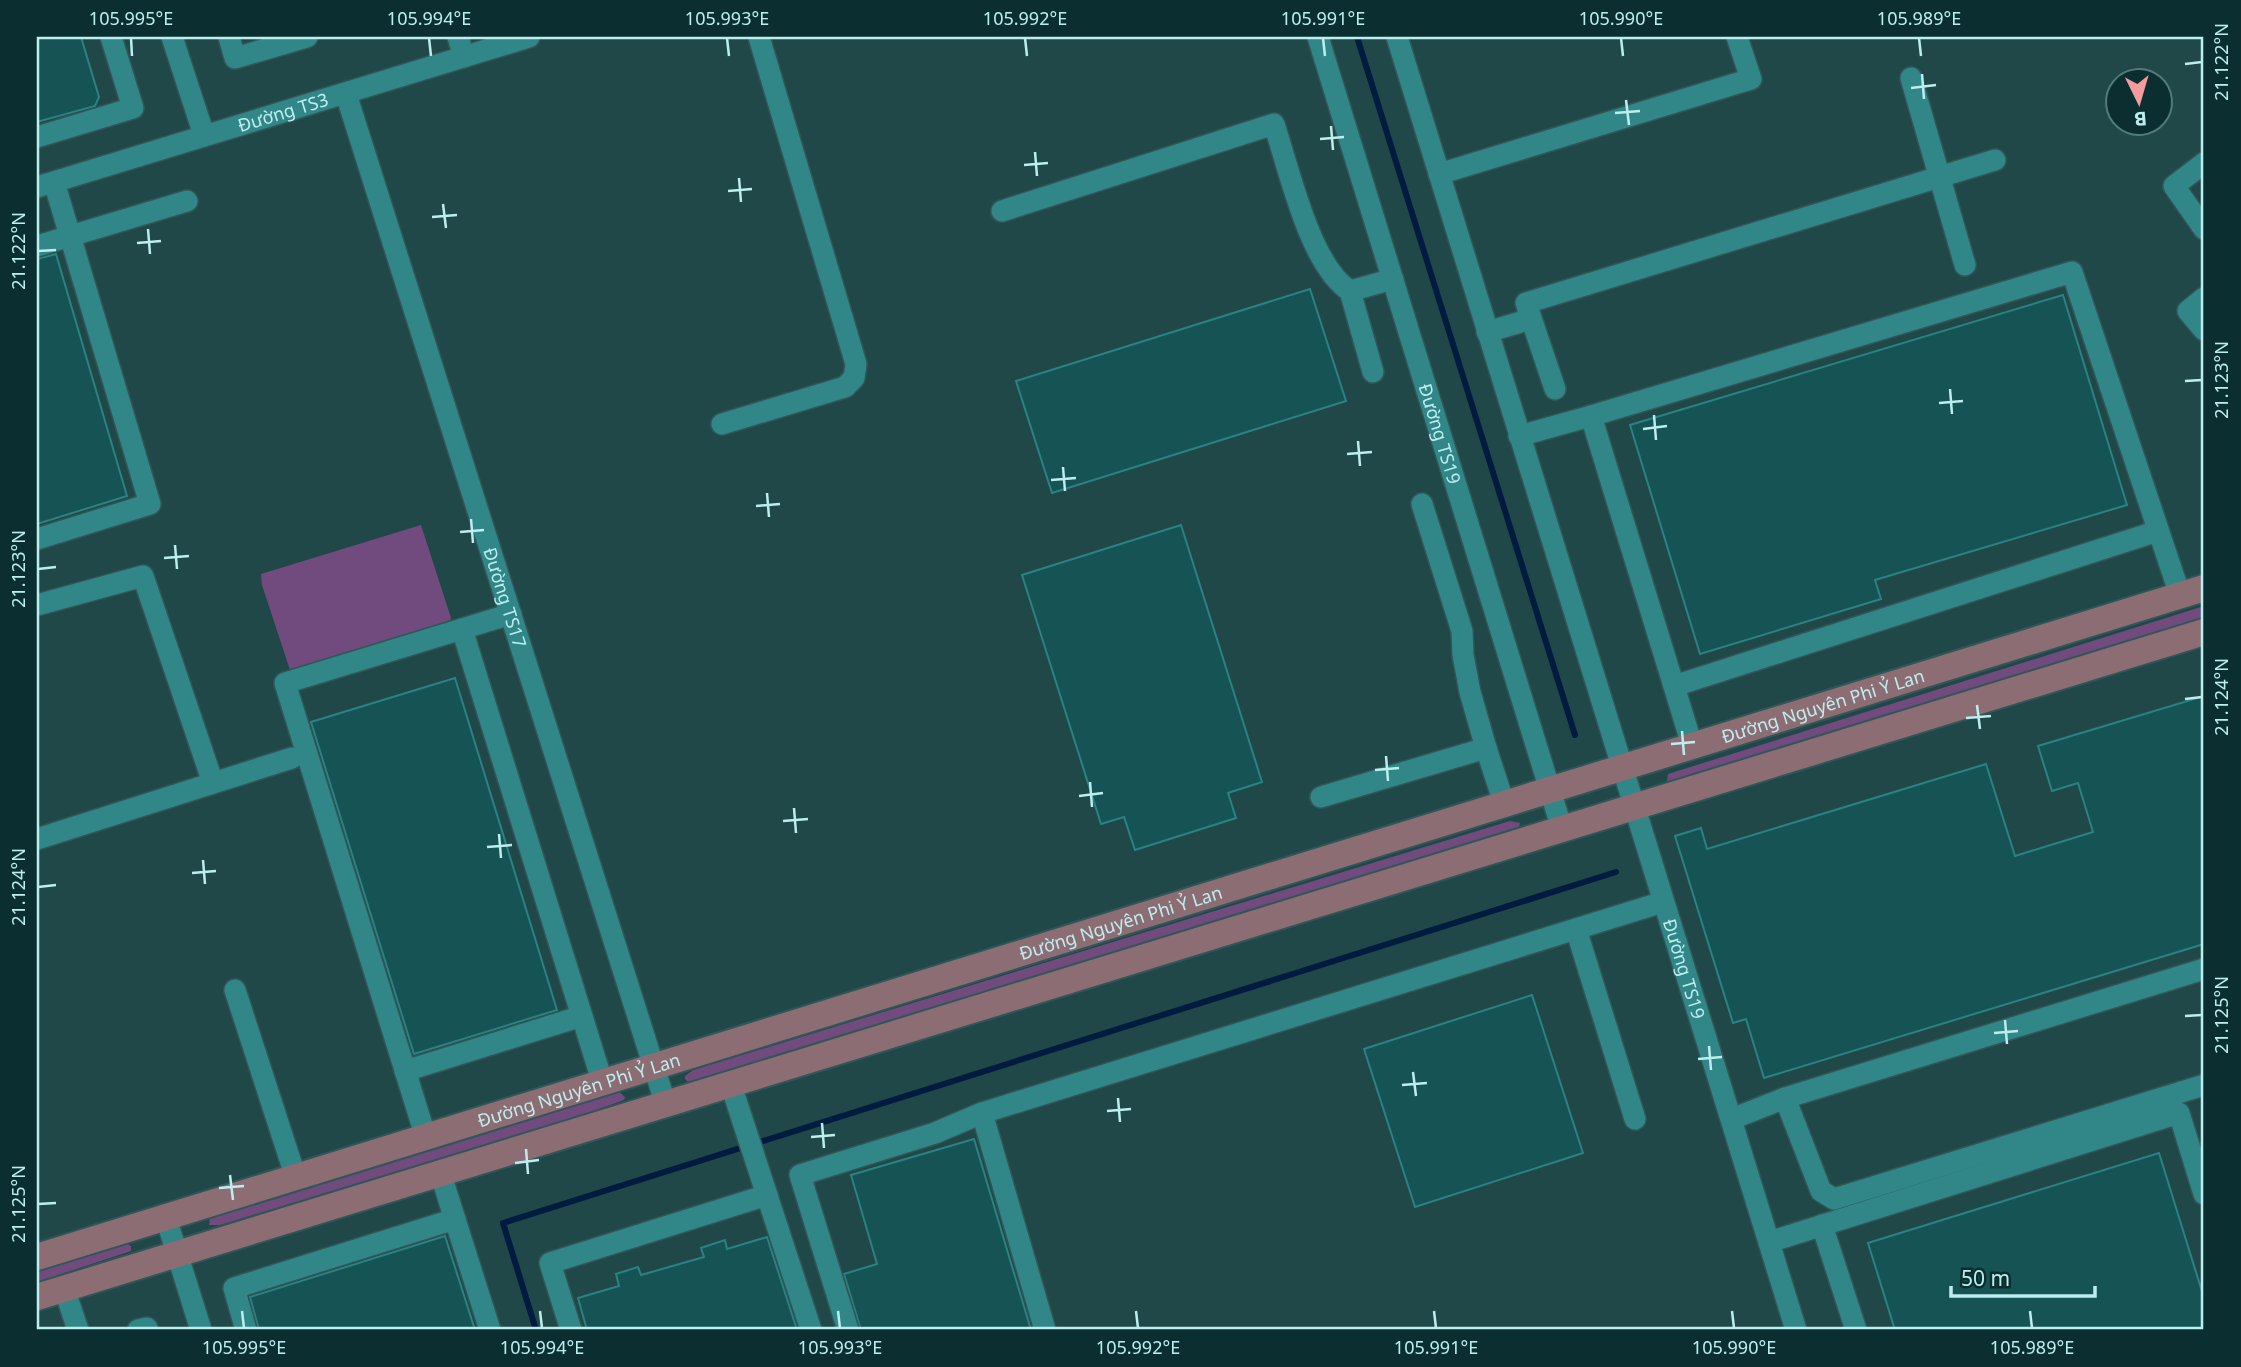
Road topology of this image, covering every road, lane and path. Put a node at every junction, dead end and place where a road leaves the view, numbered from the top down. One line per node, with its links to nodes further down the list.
1 (111, 37): 15 (street)
2 (172, 37): 14 (street)
3 (229, 37): 4 (street)
4 (307, 37)
5 (458, 37): 11 (street)
6 (529, 37): 11 (street, Đường TS3)
7 (759, 37): 36 (street)
8 (1318, 37): 27 (street, Đường TS19)
9 (1396, 37): 18 (street, Đường TS19)
10 (1737, 37): 18 (street)
11 (464, 58): 13 (street, Đường TS3)
12 (1911, 78): 19 (street)
13 (346, 94): 14 (street, Đường TS3); 43 (street, Đường TS17)
14 (204, 135): 20 (street, Đường TS3)
15 (37, 137)
16 (1995, 160): 19 (street)
17 (2204, 163): 23 (street)
18 (1439, 174): 32 (street, Đường TS19)
19 (1940, 177): 26 (street); 30 (street)
20 (45, 185): 24 (street)
21 (187, 201): 24 (street)
22 (1002, 211): 28 (street)
23 (2204, 229)
24 (71, 235): 25 (street); 40 (street)
25 (37, 246)
26 (1965, 265)
27 (1393, 279): 28 (street); 38 (street, Đường TS19)
28 (1350, 291): 33 (street)
29 (2204, 298): 31 (street)
30 (1531, 319): 32 (street); 34 (street)
31 (2204, 330)
32 (1487, 332): 37 (street, Đường TS19)
33 (1373, 372)
34 (1555, 389)
35 (1591, 416): 37 (street); 39 (street); 46 (street)
36 (722, 424)
37 (1519, 436): 50 (street, Đường TS19)
38 (1464, 512): 48 (street); 52 (street, Đường TS19)
39 (2158, 531): 41 (street); 46 (street)
40 (37, 539)
41 (2192, 591): 47 (main road, Đường Nguyên Phi Ỷ Lan)
42 (37, 605): 51 (street)
43 (511, 614): 44 (street); 63 (street, Đường TS17)
44 (463, 629): 62 (street); 64 (street)
45 (2204, 632): 55 (main road, Đường Nguyên Phi Ỷ Lan)
46 (1674, 686): 47 (street)
47 (1692, 745): 50 (main road, Đường Nguyên Phi Ỷ Lan)
48 (1486, 748): 53 (street); 54 (street)
49 (292, 758): 51 (street)
50 (1620, 768): 52 (main road, Đường Nguyên Phi Ỷ Lan); 55 (street, Đường TS19)
51 (212, 783): 57 (street)
52 (1549, 790): 54 (main road, Đường Nguyên Phi Ỷ Lan); 56 (street, Đường TS19)
53 (1321, 797)
54 (1504, 803): 63 (main road, Đường Nguyên Phi Ỷ Lan)
55 (1633, 807): 56 (main road, Đường Nguyên Phi Ỷ Lan); 58 (street, Đường TS19)
56 (1562, 829): 65 (main road, Đường Nguyên Phi Ỷ Lan)
57 (37, 839)
58 (1663, 902): 59 (street); 72 (street, Đường TS19)
59 (1576, 929): 70 (street); 71 (street)
60 (2204, 969): 68 (street)
61 (235, 990): 75 (street)
62 (582, 1016): 64 (street); 66 (street)
63 (654, 1068): 66 (main road, Đường Nguyên Phi Ỷ Lan); 69 (street, Đường TS17)
64 (405, 1071): 73 (street)
65 (730, 1082): 69 (main road, Đường Nguyên Phi Ỷ Lan); 77 (street)
66 (603, 1084): 73 (main road, Đường Nguyên Phi Ỷ Lan)
67 (2204, 1085): 68 (street)
68 (1785, 1098): 72 (street)
69 (665, 1102): 74 (main road, Đường Nguyên Phi Ỷ Lan)
70 (982, 1113): 92 (street); 93 (street)
71 (1635, 1119)
72 (1732, 1119): 81 (street, Đường TS19)
73 (426, 1138): 75 (main road, Đường Nguyên Phi Ỷ Lan)
74 (440, 1172): 79 (street); 82 (main road, Đường Nguyên Phi Ỷ Lan)
75 (296, 1178): 78 (main road, Đường Nguyên Phi Ỷ Lan)
76 (2204, 1194): 80 (street)
77 (767, 1195): 90 (street); 91 (street)
78 (166, 1217): 82 (street); 83 (main road, Đường Nguyên Phi Ỷ Lan)
79 (455, 1219): 88 (street); 89 (street)
80 (1822, 1225): 81 (street); 95 (street)
81 (1769, 1242): 94 (street, Đường TS19)
82 (177, 1253): 84 (main road, Đường Nguyên Phi Ỷ Lan); 87 (street)
83 (37, 1257)
84 (64, 1288): 85 (main road, Đường Nguyên Phi Ỷ Lan); 86 (street)
85 (37, 1297)
86 (78, 1330)
87 (201, 1330)
88 (246, 1330)
89 (490, 1330)
90 (571, 1330)
91 (811, 1330)
92 (848, 1330)
93 (1045, 1330)
94 (1796, 1330)
95 (1856, 1330)

